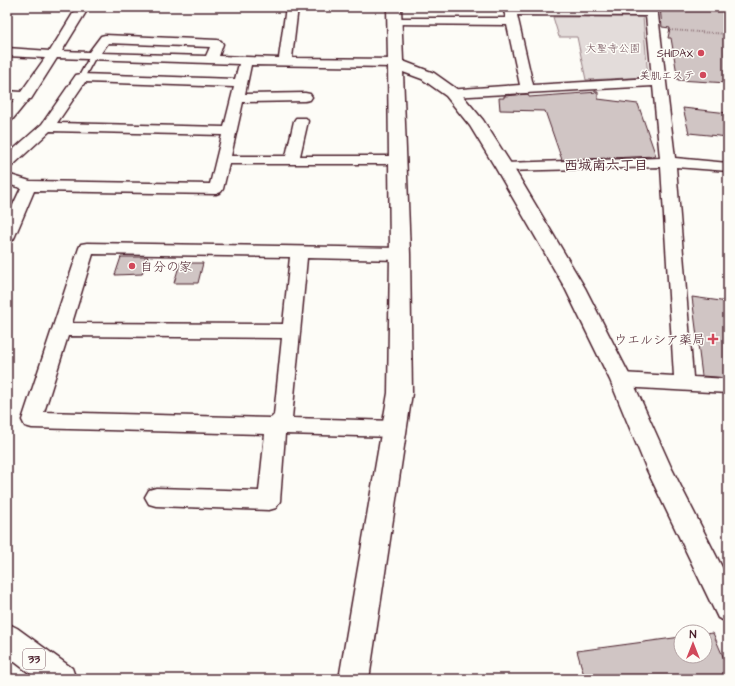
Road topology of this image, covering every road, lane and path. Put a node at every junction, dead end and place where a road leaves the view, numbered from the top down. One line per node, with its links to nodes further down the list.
1 (83, 7): 9 (street)
2 (292, 7): 13 (street)
3 (651, 10): 5 (street); 6 (street)
4 (394, 14): 5 (street); 14 (street)
5 (510, 14): 18 (street)
6 (653, 28): 7 (path); 16 (street)
7 (728, 34)
8 (7, 52): 9 (street)
9 (55, 55): 10 (street); 21 (street)
10 (93, 56): 11 (street); 11 (street); 15 (lane)
11 (211, 60): 12 (street)
12 (246, 61): 13 (street); 17 (street)
13 (285, 61): 14 (street)
14 (394, 63): 19 (street); 30 (street)
15 (81, 78): 17 (street); 26 (street)
16 (658, 82): 18 (street); 31 (street)
17 (241, 83): 23 (street)
18 (527, 88): 19 (street)
19 (452, 93): 33 (street)
20 (7, 95): 21 (street)
21 (26, 96): 24 (street)
22 (304, 97): 23 (street)
23 (238, 98): 27 (street)
24 (7, 117)
25 (301, 121): 29 (street)
26 (47, 127): 27 (street); 32 (street)
27 (230, 131): 28 (street)
28 (223, 160): 29 (street); 36 (street)
29 (292, 160): 30 (street)
30 (397, 160): 40 (street)
31 (668, 162): 33 (street); 34 (street); 44 (street)
32 (7, 163)
33 (504, 167): 43 (street)
34 (728, 167)
35 (7, 179): 36 (street)
36 (29, 186): 37 (street)
37 (10, 221): 38 (street)
38 (7, 236)
39 (298, 252): 40 (street); 41 (street); 42 (street)
40 (400, 254): 47 (street)
41 (61, 329): 42 (street); 46 (street)
42 (291, 331): 46 (street)
43 (621, 380): 44 (street); 49 (street)
44 (684, 383): 45 (street)
45 (728, 386)
46 (276, 426): 47 (street); 48 (street)
47 (395, 429): 52 (street)
48 (156, 497)
49 (728, 608)
50 (7, 638): 51 (street, 33)
51 (61, 679)
52 (354, 679)

